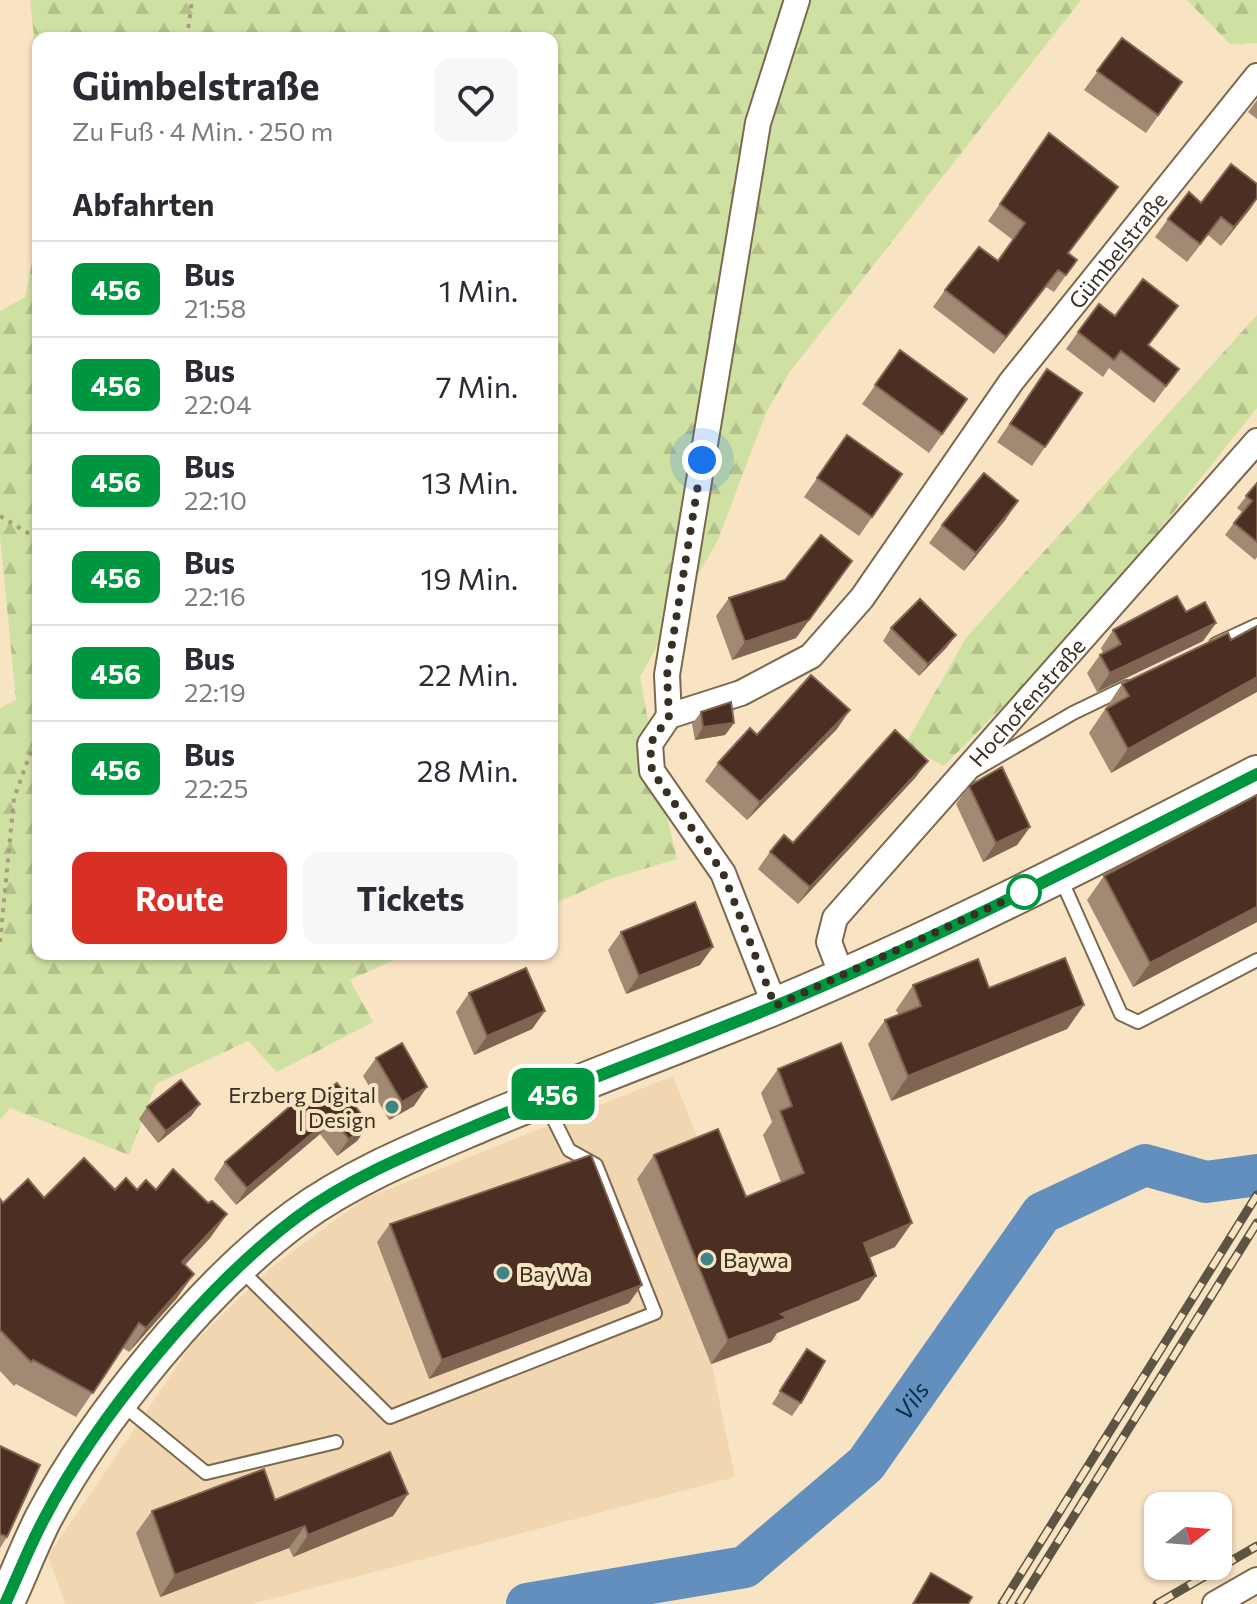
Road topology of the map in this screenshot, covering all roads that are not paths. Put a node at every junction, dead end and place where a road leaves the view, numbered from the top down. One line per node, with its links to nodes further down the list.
1 (797, 0): 7 (street)
2 (1257, 76): 7 (street, Gümbelstraße)
3 (1257, 441): 9 (street, Hochofenstraße)
4 (1257, 625): 5 (lane)
5 (1208, 648)
6 (1141, 681): 9 (lane)
7 (669, 716): 13 (street)
8 (1257, 774): 10 (main road)
9 (955, 782): 12 (street, Hochofenstraße)
10 (1059, 876): 11 (lane); 12 (main road)
11 (1257, 960)
12 (842, 976): 13 (main road)
13 (775, 1006): 14 (main road)
14 (544, 1098): 15 (main road); 15 (lane)
15 (239, 1268): 16 (main road)
16 (120, 1403): 17 (lane); 19 (main road)
17 (336, 1442)
18 (1257, 1580): 20 (street)
19 (5, 1604)
20 (1215, 1604)

